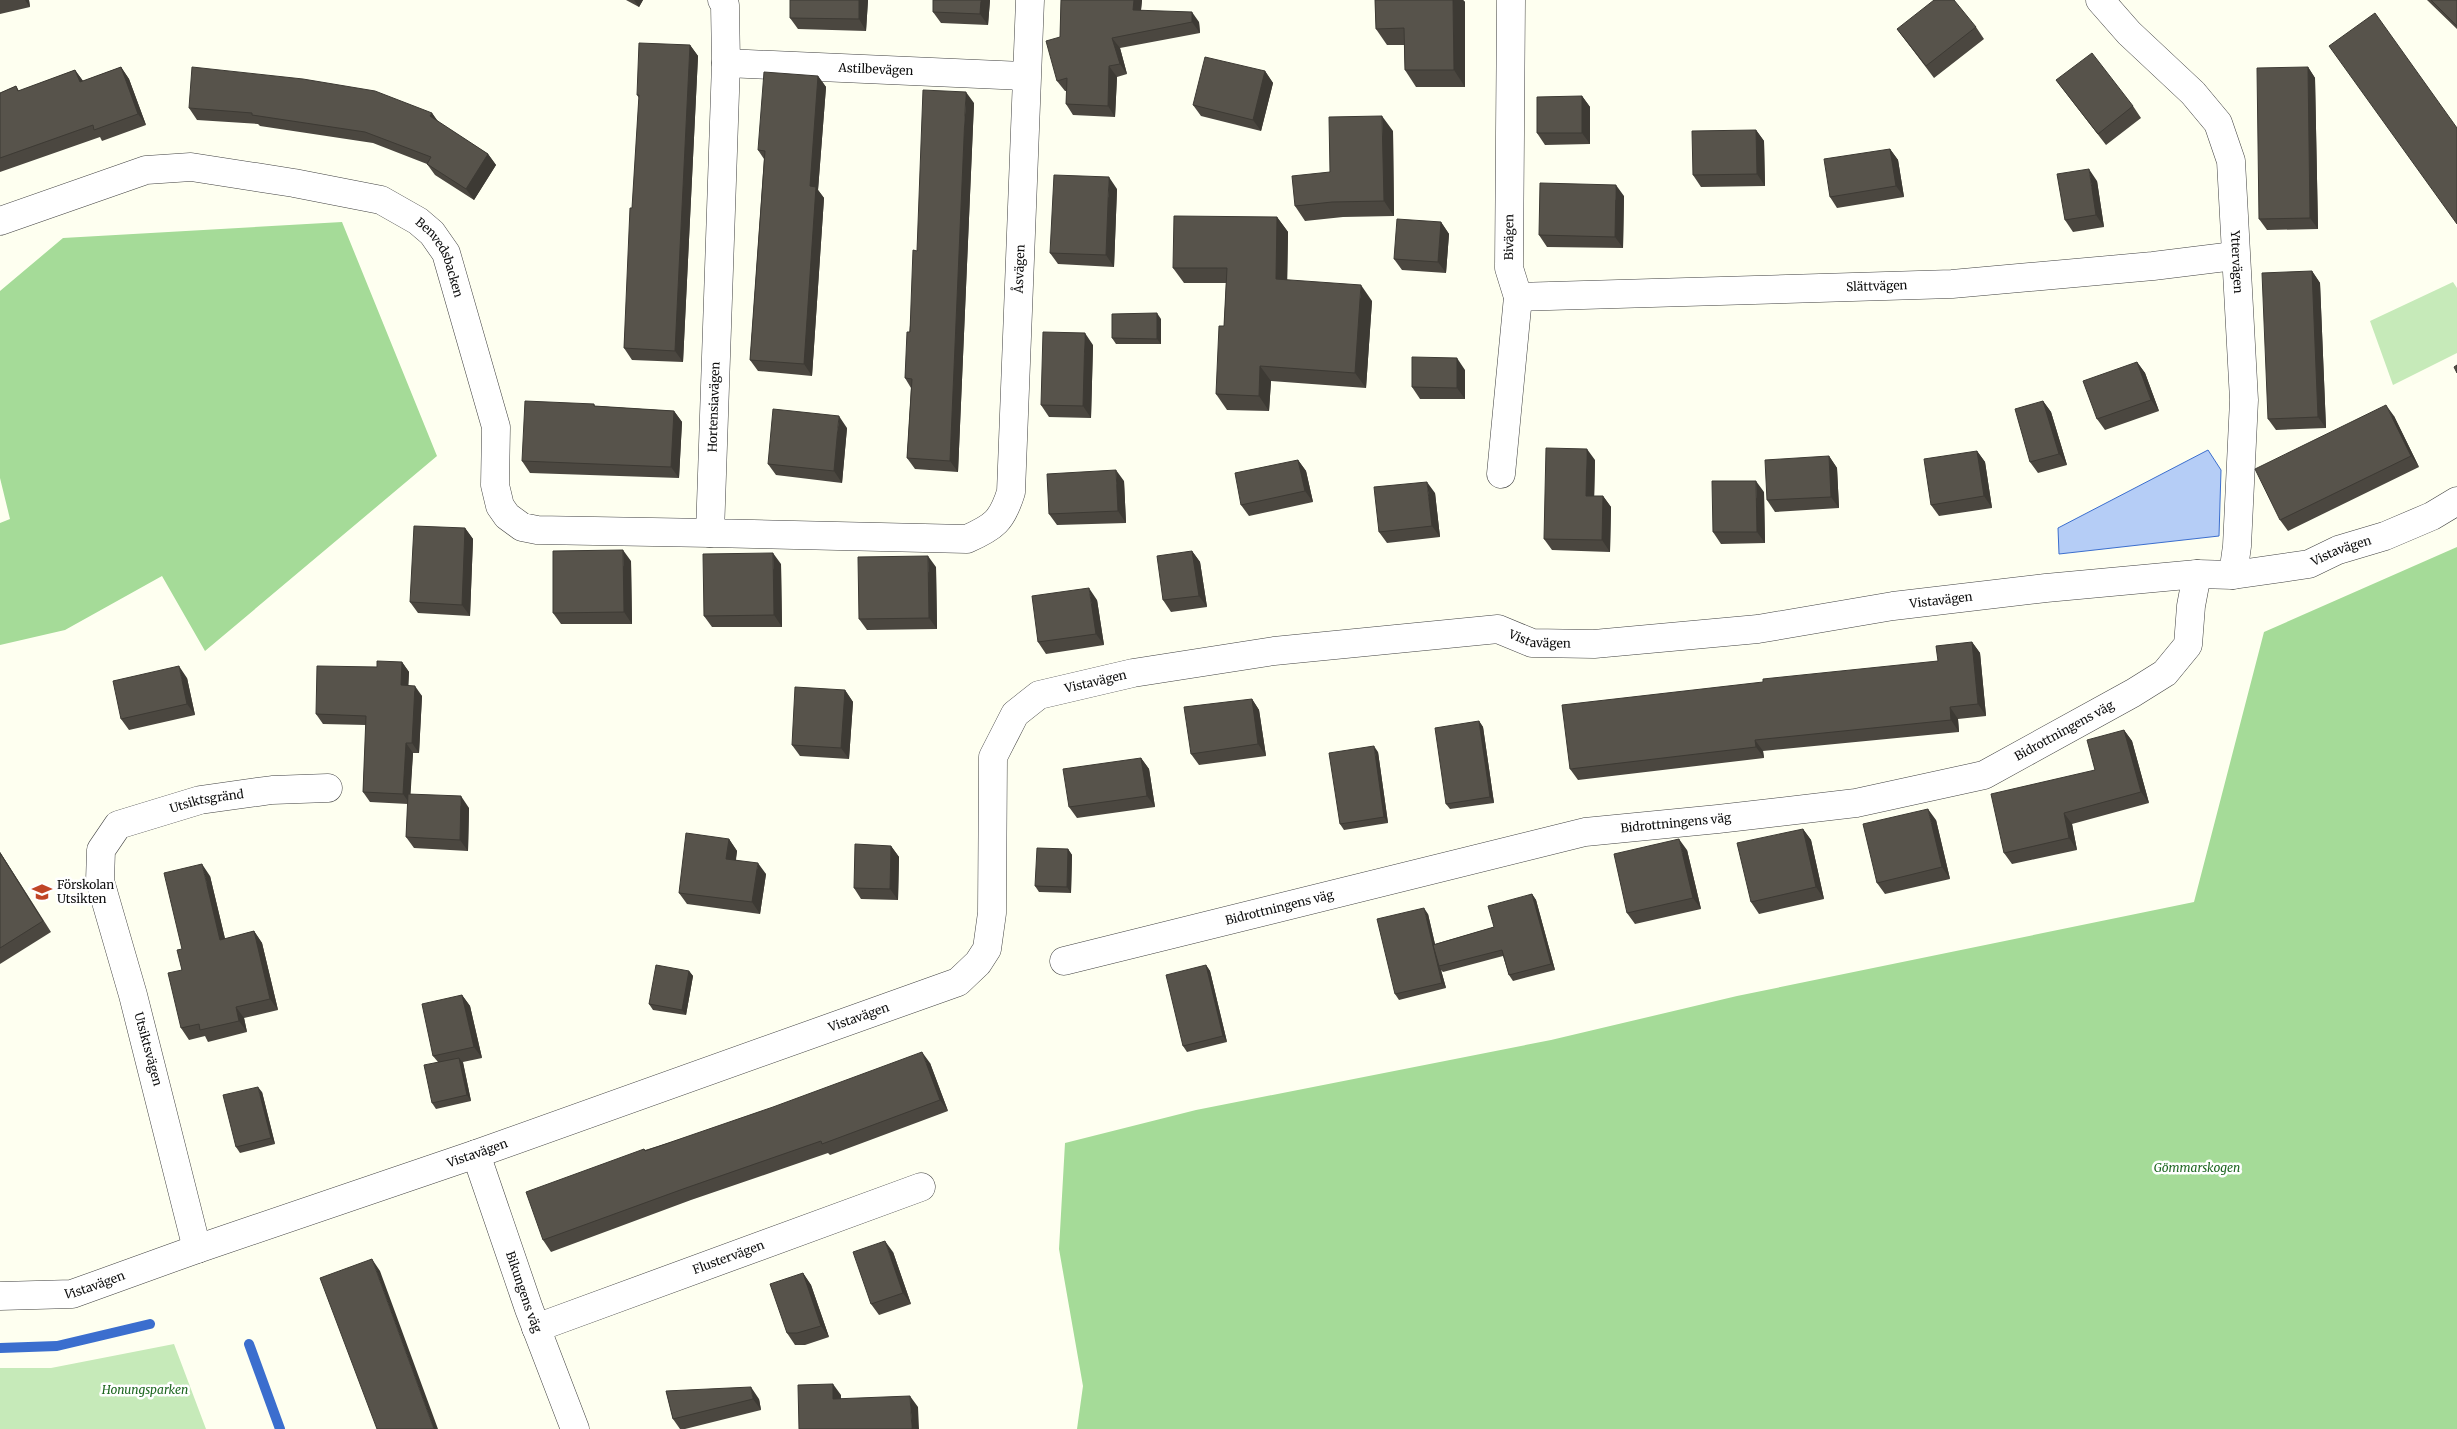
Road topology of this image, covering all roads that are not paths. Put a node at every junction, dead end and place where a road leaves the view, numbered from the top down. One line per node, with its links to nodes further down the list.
1 (722, 0): 5 (street, Hortensiavägen)
2 (1030, 0): 6 (street, Åsvägen)
3 (1511, 0): 9 (street, Bivägen)
4 (2100, 0): 8 (street, Yttervägen)
5 (726, 63): 6 (street, Astilbevägen); 12 (street, Hortensiavägen)
6 (1025, 76): 12 (street, Åsvägen)
7 (0, 221): 12 (street, Benvedsbacken)
8 (2234, 256): 9 (street, Slättvägen); 14 (street, Yttervägen)
9 (1518, 297): 10 (street, Bivägen)
10 (1501, 474)
11 (2457, 501): 14 (street, Vistavägen)
12 (710, 533)
13 (2197, 574): 14 (street, Vistavägen); 17 (street, Bidrottningens väg); 18 (street, Vistavägen)
14 (2232, 575)
15 (328, 788): 16 (street, Utsiktsgränd)
16 (101, 850): 20 (street, Utsiktsvägen)
17 (1064, 961)
18 (476, 1154): 20 (street, Vistavägen); 22 (street, Bikungens väg)
19 (921, 1186): 22 (street, Flustervägen)
20 (196, 1249): 21 (street, Vistavägen)
21 (0, 1296)
22 (536, 1328): 23 (street, Bikungens väg)
23 (575, 1429)

